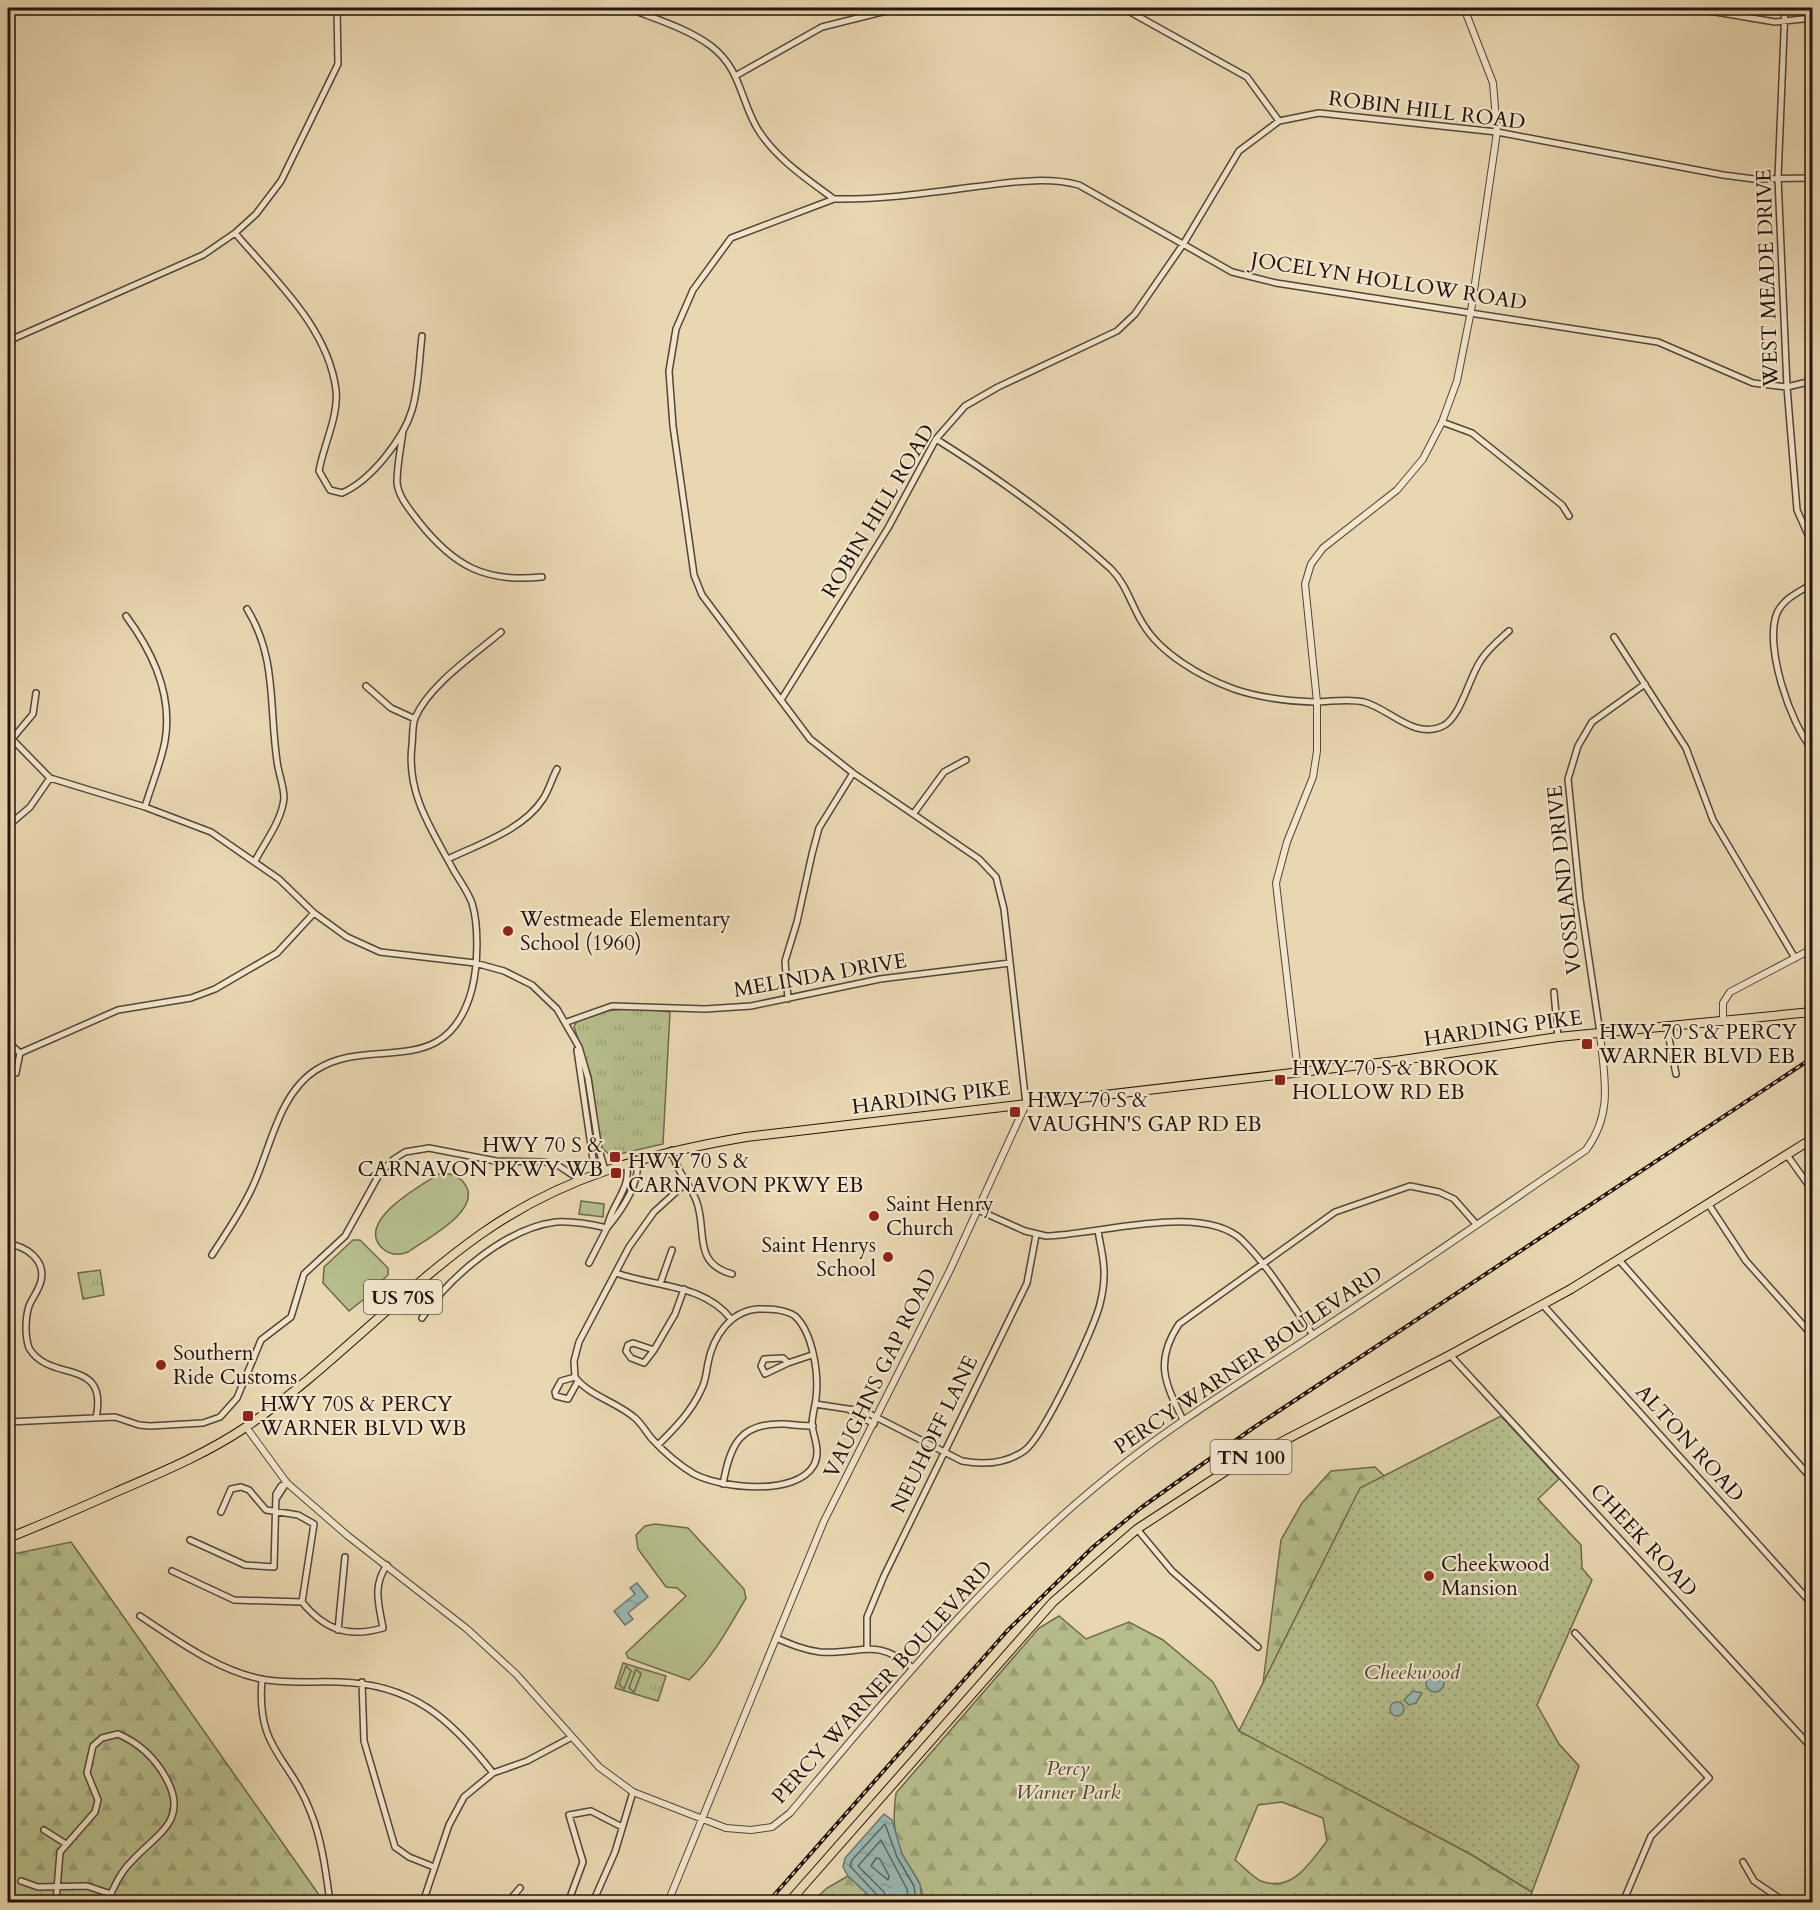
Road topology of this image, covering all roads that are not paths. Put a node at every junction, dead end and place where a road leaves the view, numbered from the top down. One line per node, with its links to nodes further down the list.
1 (337, 8): 16 (street)
2 (631, 8): 10 (street)
3 (898, 8): 10 (street)
4 (1123, 8): 11 (street)
5 (1464, 8): 12 (street)
6 (1692, 8): 9 (street)
7 (1785, 8): 9 (street, WEST MEADE DRIVE)
8 (1812, 18): 9 (street)
9 (1785, 20): 13 (street, WEST MEADE DRIVE)
10 (737, 75): 15 (street)
11 (1279, 121): 12 (street, ROBIN HILL ROAD); 17 (street, ROBIN HILL ROAD)
12 (1497, 132): 13 (street, ROBIN HILL ROAD); 18 (street)
13 (1778, 178): 14 (street, ROBIN HILL ROAD); 22 (street, WEST MEADE DRIVE)
14 (1812, 178)
15 (834, 199): 17 (street, JOCELYN HOLLOW ROAD); 38 (street)
16 (235, 233): 20 (street); 24 (street)
17 (1185, 243): 18 (street, JOCELYN HOLLOW ROAD); 25 (street, ROBIN HILL ROAD)
18 (1472, 311): 22 (street, JOCELYN HOLLOW ROAD); 23 (street)
19 (422, 336): 24 (street)
20 (8, 340)
21 (1812, 381): 22 (street, JOCELYN HOLLOW ROAD)
22 (1787, 387): 27 (street, WEST MEADE DRIVE)
23 (1442, 422): 26 (street); 39 (street)
24 (403, 426): 28 (street)
25 (936, 439): 38 (street, ROBIN HILL ROAD); 39 (street)
26 (1569, 516)
27 (1812, 544)
28 (542, 577)
29 (1812, 584): 42 (street)
30 (247, 609): 51 (street)
31 (126, 616): 47 (street)
32 (1509, 631): 39 (street)
33 (501, 632): 40 (street)
34 (1614, 637): 35 (street)
35 (1645, 684): 54 (street); 63 (street, VOSSLAND DRIVE)
36 (366, 686): 40 (street)
37 (36, 693): 41 (street)
38 (781, 700): 45 (street)
39 (1317, 702): 68 (street)
40 (415, 719): 50 (street)
41 (10, 737): 46 (street)
42 (1812, 748)
43 (966, 760): 48 (street)
44 (557, 769): 50 (street)
45 (853, 772): 48 (street); 58 (street)
46 (50, 778): 47 (street); 49 (street)
47 (145, 807): 51 (street)
48 (914, 813): 56 (street)
49 (8, 826)
50 (448, 859): 55 (street)
51 (255, 861): 52 (street)
52 (314, 913): 55 (street); 67 (street)
53 (1812, 949): 54 (street)
54 (1795, 958): 60 (street)
55 (475, 963): 61 (street); 90 (street)
56 (1010, 963): 58 (street, MELINDA DRIVE); 71 (street)
57 (1554, 992): 65 (street)
58 (788, 999): 61 (street, MELINDA DRIVE)
59 (1812, 1012): 60 (main road, HARDING PIKE / US 70S)
60 (1723, 1021): 62 (main road, HARDING PIKE / US 70S)
61 (567, 1022): 64 (street)
62 (1667, 1028): 63 (main road, HARDING PIKE / US 70S); 70 (street)
63 (1600, 1033): 65 (main road, HARDING PIKE / US 70S); 84 (street, PERCY WARNER BOULEVARD)
64 (573, 1034): 77 (street); 78 (street)
65 (1558, 1038): 68 (main road, HARDING PIKE / US 70S)
66 (8, 1042): 67 (street)
67 (20, 1053): 69 (street)
68 (1298, 1072): 71 (main road, HARDING PIKE / US 70S)
69 (16, 1073)
70 (1676, 1074)
71 (1026, 1104): 73 (main road, HARDING PIKE / US 70S); 83 (street, VAUGHNS GAP ROAD)
72 (1812, 1139): 74 (main road, TN 100)
73 (672, 1150): 75 (main road, HARDING PIKE / US 70S); 80 (street)
74 (1787, 1155): 81 (street); 82 (main road, TN 100)
75 (637, 1160): 76 (main road, HARDING PIKE / US 70S); 85 (street)
76 (626, 1163): 77 (main road, HARDING PIKE / US 70S); 85 (street)
77 (605, 1170): 78 (main road, HARDING PIKE / US 70S)
78 (595, 1173): 79 (main road, HARDING PIKE / US 70S)
79 (580, 1180): 108 (street); 113 (main road, HARDING PIKE / US 70S)
80 (686, 1183): 94 (street); 95 (street)
81 (1812, 1190)
82 (1709, 1205): 91 (main road, TN 100); 102 (street)
83 (978, 1210): 87 (street); 110 (street, VAUGHNS GAP ROAD)
84 (1476, 1224): 93 (street); 101 (street, PERCY WARNER BOULEVARD)
85 (607, 1228): 92 (street); 99 (street)
86 (1098, 1230): 87 (street); 93 (street); 115 (street)
87 (1036, 1235): 115 (street, NEUHOFF LANE)
88 (8, 1244): 108 (street)
89 (672, 1250): 96 (street)
90 (213, 1255)
91 (1619, 1260): 98 (main road, TN 100); 116 (street)
92 (588, 1263)
93 (1264, 1266): 101 (street); 109 (street)
94 (616, 1273): 96 (street); 114 (street)
95 (732, 1274)
96 (660, 1284): 97 (street)
97 (684, 1289): 100 (street); 103 (street)
98 (1543, 1305): 105 (main road, TN 100); 128 (street, ALTON ROAD)
99 (422, 1318)
100 (731, 1319): 104 (street); 114 (street)
101 (1313, 1335): 109 (street, PERCY WARNER BOULEVARD)
102 (1812, 1335)
103 (654, 1350): 103 (street)
104 (813, 1355): 106 (street); 107 (street)
105 (1450, 1355): 121 (main road, TN 100); 139 (street, CHEEK ROAD)
106 (788, 1363): 106 (street)
107 (815, 1404): 110 (street); 112 (street)
108 (96, 1418): 111 (street)
109 (1183, 1419): 135 (street, PERCY WARNER BOULEVARD)
110 (875, 1421): 115 (street); 132 (street, VAUGHNS GAP ROAD)
111 (8, 1422)
112 (813, 1426): 118 (street); 118 (street)
113 (246, 1427): 117 (street, PERCY WARNER BOULEVARD); 122 (main road, US 70S)
114 (658, 1445): 118 (street)
115 (944, 1453): 133 (street, NEUHOFF LANE)
116 (1812, 1479)
117 (286, 1484): 120 (street); 125 (street, PERCY WARNER BOULEVARD)
118 (723, 1484)
119 (221, 1512): 120 (street)
120 (275, 1512): 123 (street); 127 (street)
121 (1137, 1529): 134 (street); 160 (main road, TN 100)
122 (8, 1538)
123 (190, 1540)
124 (345, 1557): 130 (street)
125 (387, 1565): 130 (street); 138 (street, PERCY WARNER BOULEVARD)
126 (172, 1571): 127 (street)
127 (302, 1602): 130 (street)
128 (1812, 1604)
129 (140, 1616): 136 (street)
130 (338, 1630)
131 (1575, 1633): 161 (street)
132 (776, 1638): 133 (street); 142 (street, VAUGHNS GAP ROAD)
133 (867, 1647): 135 (street)
134 (1258, 1647)
135 (913, 1668): 142 (street, PERCY WARNER BOULEVARD)
136 (262, 1679): 137 (street); 154 (street)
137 (362, 1682): 140 (street); 147 (street)
138 (572, 1737): 140 (street); 141 (street, PERCY WARNER BOULEVARD)
139 (1812, 1748)
140 (492, 1773): 147 (street)
141 (633, 1792): 142 (street, PERCY WARNER BOULEVARD); 143 (street)
142 (701, 1820): 159 (street, VAUGHNS GAP ROAD)
143 (622, 1827): 157 (street); 158 (street)
144 (44, 1830): 145 (street)
145 (66, 1844): 149 (street); 151 (street)
146 (1743, 1862): 162 (street)
147 (434, 1867): 155 (street)
148 (21, 1881): 149 (street)
149 (57, 1885): 151 (street); 152 (street)
150 (520, 1888): 156 (street)
151 (111, 1894): 153 (street)
152 (56, 1902)
153 (108, 1902)
154 (330, 1902)
155 (423, 1902)
156 (508, 1902)
157 (565, 1902)
158 (592, 1902)
159 (669, 1902)
160 (789, 1902)
161 (1623, 1902)
162 (1785, 1902)

